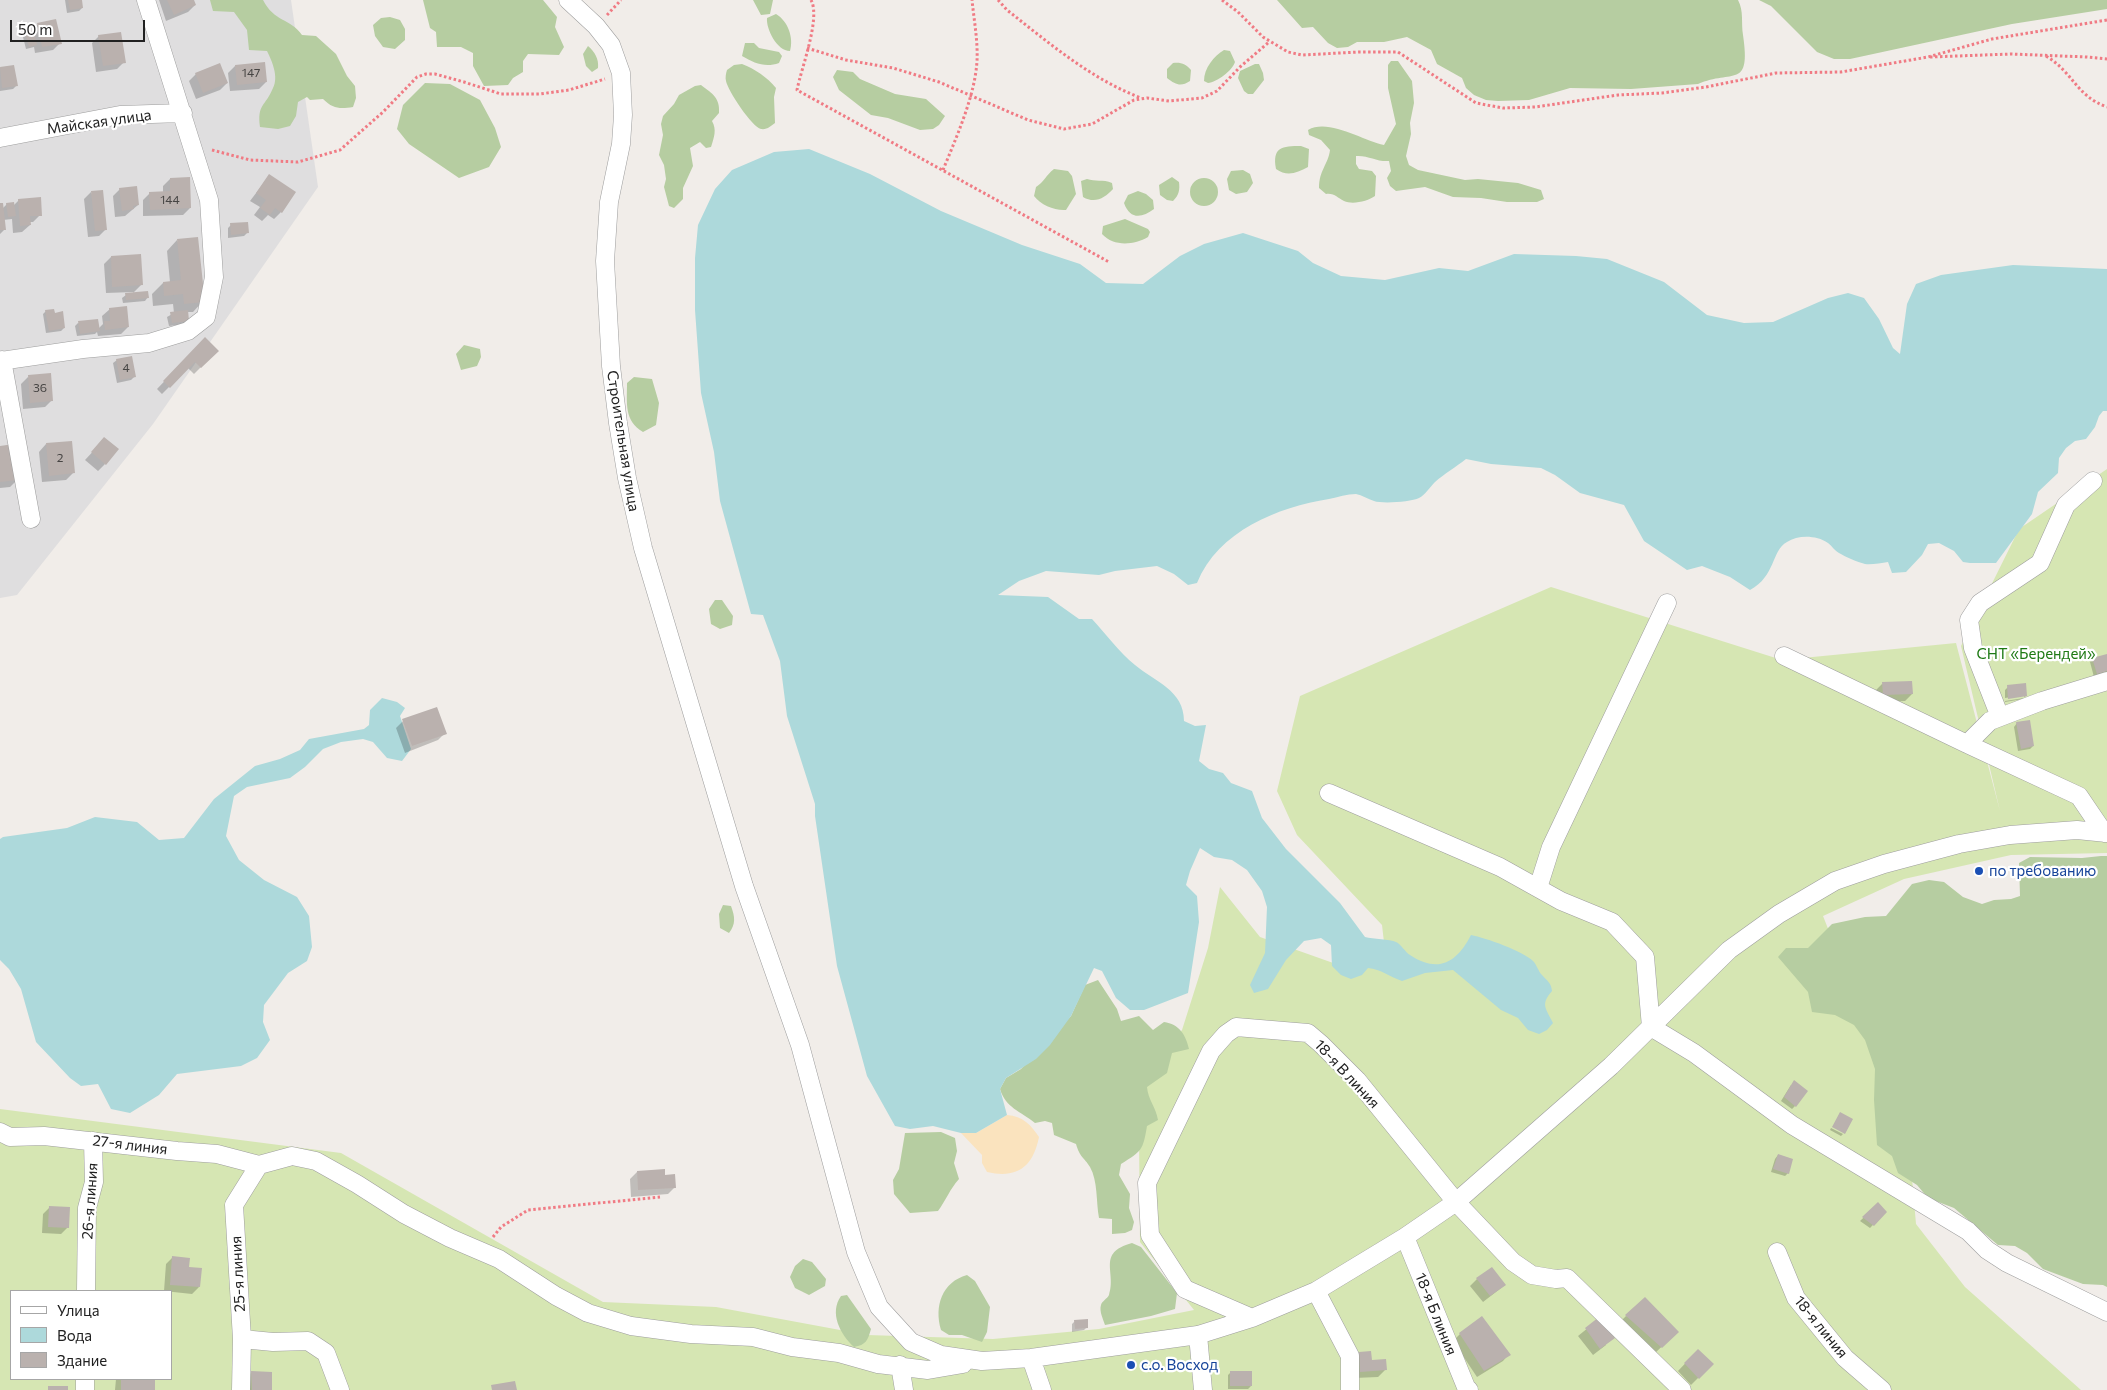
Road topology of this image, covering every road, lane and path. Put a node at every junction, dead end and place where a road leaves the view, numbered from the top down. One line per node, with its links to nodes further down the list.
1 (146, 0): 17 (street)
2 (568, 0): 13 (street, Строительная улица)
3 (810, 0): 9 (path)
4 (972, 0): 14 (path)
5 (998, 0): 15 (path)
6 (1222, 0): 8 (path)
7 (2107, 20): 11 (path)
8 (1269, 42): 11 (path); 15 (path)
9 (807, 48): 14 (path); 20 (path)
10 (2046, 55): 11 (path); 12 (path); 16 (path)
11 (1928, 57)
12 (2107, 59)
13 (621, 73): 19 (path); 49 (street, Строительная улица)
14 (970, 95): 15 (path); 20 (path)
15 (1143, 99)
16 (2107, 107)
17 (183, 113): 18 (street, Майская улица); 22 (street)
18 (0, 138)
19 (206, 148)
20 (943, 170): 21 (path)
21 (1109, 262)
22 (1, 360): 24 (street)
23 (2093, 481): 28 (street)
24 (31, 519)
25 (1667, 603): 32 (street)
26 (1784, 656): 29 (street)
27 (2107, 681): 28 (street)
28 (2000, 717): 29 (street)
29 (1967, 744): 31 (street)
30 (1329, 793): 32 (street)
31 (2106, 833): 33 (street)
32 (1538, 888): 33 (street)
33 (1651, 1027): 38 (street); 44 (street)
34 (0, 1132): 35 (street, 27-я линия)
35 (93, 1140): 36 (street, 27-я линия); 42 (street, 26-я линия)
36 (259, 1165): 40 (street); 47 (street, 25-я линия)
37 (660, 1196): 40 (path)
38 (1456, 1202): 39 (street); 45 (street, 18-я В линия); 58 (street, 18-я В линия)
39 (1405, 1237): 43 (street); 57 (street, 18-я Б линия)
40 (482, 1252): 50 (street)
41 (1777, 1252): 59 (street, 18-я линия)
42 (86, 1290)
43 (1316, 1291): 45 (street); 56 (street)
44 (2107, 1312)
45 (1252, 1318): 46 (street)
46 (1198, 1335): 48 (street); 55 (street)
47 (242, 1339): 51 (street, 25-я линия); 52 (street)
48 (1031, 1358): 49 (street); 54 (street)
49 (982, 1361): 50 (street)
50 (900, 1365): 53 (street)
51 (241, 1390)
52 (340, 1390)
53 (904, 1390)
54 (1042, 1390)
55 (1203, 1390)
56 (1350, 1390)
57 (1469, 1390)
58 (1682, 1390)
59 (1882, 1390)

